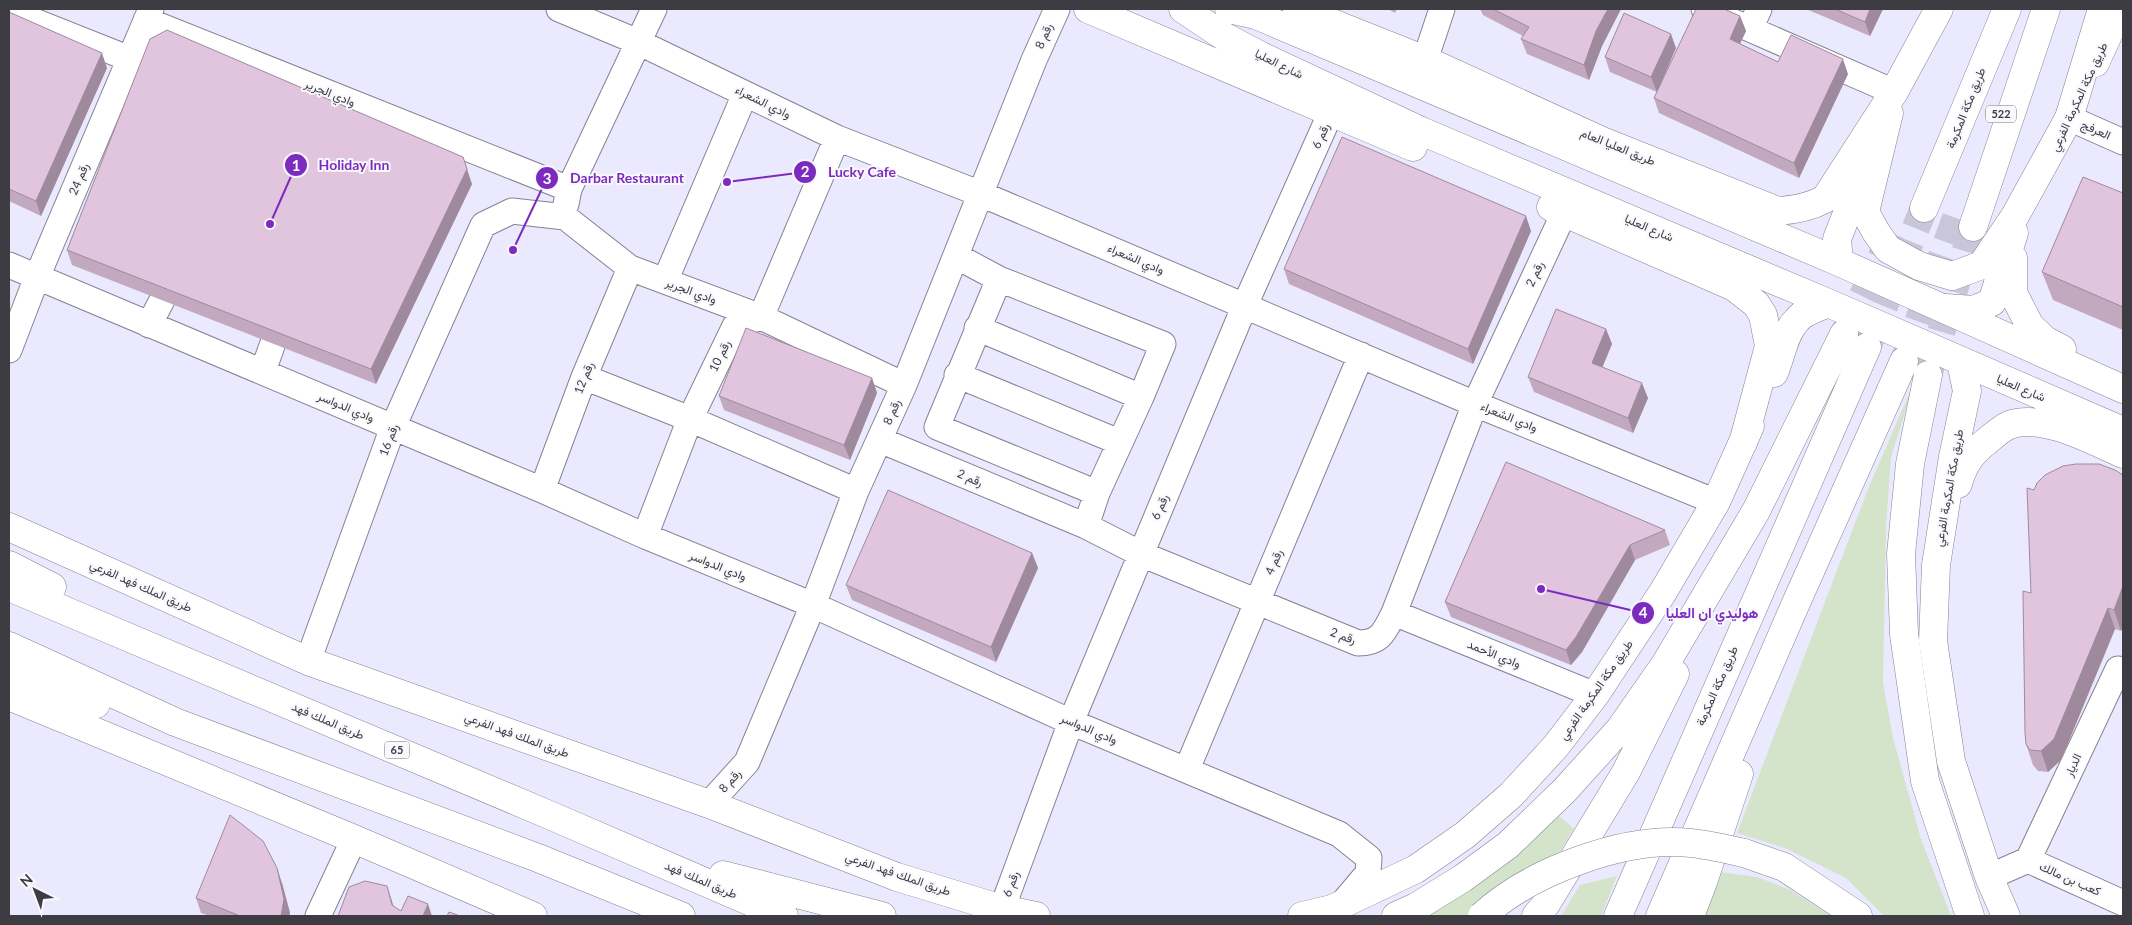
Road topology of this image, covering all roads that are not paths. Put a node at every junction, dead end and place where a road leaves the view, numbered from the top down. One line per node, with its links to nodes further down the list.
1 (559, 9): 19 (street, وادي الشعراء)
2 (654, 9): 19 (street)
3 (1057, 9): 29 (street, رقم 8)
4 (1088, 9): 24 (main road)
5 (1183, 9): 44 (main road, شارع العليا)
6 (1229, 9): 36 (main road)
7 (1297, 9): 21 (main road, طريق العليا العام)
8 (1442, 9): 21 (street)
9 (1704, 9): 18 (street)
10 (1930, 9): 22 (main road)
11 (1939, 9): 22 (main road)
12 (2006, 9): 30 (main road)
13 (2046, 9): 33 (main road, 522)
14 (2102, 9): 25 (main road)
15 (2120, 9): 25 (main road, طريق مكة المكرمة الفرعي)
16 (9, 11): 20 (street)
17 (149, 14): 20 (street, رقم 24); 28 (street, وادي الجرير)
18 (1755, 19): 22 (street)
19 (638, 42): 23 (street, وادي الشعراء); 28 (street)
20 (130, 59): 40 (street, رقم 24)
21 (1425, 60): 22 (main road, طريق العليا العام)
22 (1894, 92): 25 (main road); 36 (main road)
23 (745, 94): 26 (street, وادي الشعراء); 42 (street)
24 (1332, 112): 31 (main road); 45 (street, رقم 6)
25 (2069, 118): 27 (street, العرفج); 34 (main road, طريق مكة المكرمة الفرعي)
26 (837, 138): 29 (street, وادي الشعراء); 47 (street)
27 (2123, 142)
28 (569, 189): 32 (street)
29 (981, 194): 35 (street, رقم 8); 45 (street, وادي الشعراء)
30 (1917, 205)
31 (1564, 213): 62 (street, رقم 2); 68 (main road)
32 (565, 217): 38 (street, وادي الجرير); 64 (street, رقم 16)
33 (1964, 223)
34 (2014, 235): 46 (main road, طريق مكة المكرمة الفرعي); 56 (main road)
35 (956, 256): 41 (street); 59 (street, رقم 8)
36 (1839, 262): 46 (main road)
37 (9, 265): 40 (street, وادي الدواسر)
38 (630, 268): 42 (street, وادي الجرير); 58 (street, رقم 12)
39 (196, 272): 48 (street)
40 (36, 277): 48 (street, وادي الدواسر); 50 (street, رقم 24)
41 (999, 279): 49 (street); 61 (street)
42 (665, 281): 47 (street, وادي الجرير)
43 (284, 290): 54 (street)
44 (1828, 303): 53 (main road, شارع العليا); 68 (main road, طريق مكة المكرمة الفرعي)
45 (1245, 304): 51 (street, وادي الشعراء); 78 (street, رقم 6)
46 (1940, 308): 60 (main road)
47 (761, 317): 59 (street, وادي الجرير); 63 (street, رقم 10)
48 (149, 325): 54 (street, وادي الدواسر)
49 (977, 328): 55 (street); 61 (street)
50 (9, 350)
51 (1361, 355): 62 (street, وادي الشعراء); 82 (street, رقم 4)
52 (1904, 361): 83 (main road)
53 (1961, 362): 65 (main road, شارع العليا); 80 (main road, طريق مكة المكرمة الفرعي)
54 (263, 371): 64 (street, وادي الدواسر)
55 (958, 375): 67 (street); 72 (street)
56 (2123, 375)
57 (1928, 376): 120 (main road)
58 (584, 377): 63 (street); 70 (street, رقم 12)
59 (904, 385): 66 (street, رقم 8)
60 (2123, 389)
61 (1141, 397): 67 (street)
62 (1476, 404): 73 (street, وادي الشعراء); 85 (street, رقم 2)
63 (690, 419): 71 (street); 77 (street, رقم 10)
64 (393, 427): 70 (street, وادي الدواسر); 88 (street, رقم 16)
65 (2123, 432)
66 (880, 440): 71 (street, رقم 8); 75 (street, رقم 2)
67 (1119, 442): 72 (street)
68 (1743, 443): 73 (main road, طريق مكة المكرمة الفرعي)
69 (2123, 454): 80 (main road)
70 (542, 490): 77 (street, وادي الدواسر)
71 (856, 491): 84 (street, رقم 8)
72 (1097, 493): 75 (street)
73 (1716, 502): 91 (main road, طريق مكة المكرمة الفرعي)
74 (1756, 512): 113 (main road); 115 (main road); 116 (main road, طريق مكة المكرمة)
75 (1086, 526): 78 (street, رقم 2)
76 (9, 528): 88 (main road, طريق الملك فهد الفرعي)
77 (645, 536): 84 (street, وادي الدواسر)
78 (1141, 554): 82 (street, رقم 2); 94 (street, رقم 6)
79 (9, 565): 86 (main road)
80 (1936, 565): 101 (main road, طريق مكة المكرمة الفرعي)
81 (9, 587): 86 (main road, طريق الملك فهد / 65)
82 (1257, 602): 85 (street, رقم 2); 95 (street, رقم 4)
83 (1796, 603): 117 (main road); 118 (main road)
84 (812, 605): 94 (street, وادي الدواسر); 96 (street, رقم 8)
85 (1394, 613): 91 (street, وادي الأحمد)
86 (125, 634): 97 (main road, طريق الملك فهد / 65)
87 (9, 646): 93 (main road)
88 (308, 661): 96 (main road, طريق الملك فهد الفرعي)
89 (9, 670): 93 (main road)
90 (2120, 670): 100 (street, الديار)
91 (1595, 695): 103 (main road, طريق مكة المكرمة الفرعي)
92 (9, 696): 98 (main road)
93 (175, 722): 99 (main road)
94 (1071, 722): 95 (street, وادي الدواسر); 104 (street, رقم 6)
95 (1187, 769): 103 (street, وادي الدواسر)
96 (709, 804): 104 (main road, طريق الملك فهد الفرعي)
97 (547, 814): 109 (main road, طريق الملك فهد / 65); 110 (main road)
98 (354, 839): 105 (street); 106 (main road)
99 (538, 858): 107 (main road); 108 (main road)
100 (2028, 860): 101 (street, كعب بن مالك); 102 (street, كعب بن مالك)
101 (1989, 877): 121 (main road)
102 (2123, 903)
103 (1341, 904): 112 (main road)
104 (1002, 909): 111 (main road, طريق الملك فهد الفرعي)
105 (318, 916)
106 (533, 916)
107 (644, 916)
108 (681, 916)
109 (784, 916)
110 (882, 916)
111 (1036, 916)
112 (1302, 916)
113 (1396, 916)
114 (1482, 916): 119 (main road, bridge)
115 (1536, 916)
116 (1618, 916)
117 (1660, 916)
118 (1690, 916)
119 (1858, 916)
120 (1970, 916)
121 (2006, 916)

